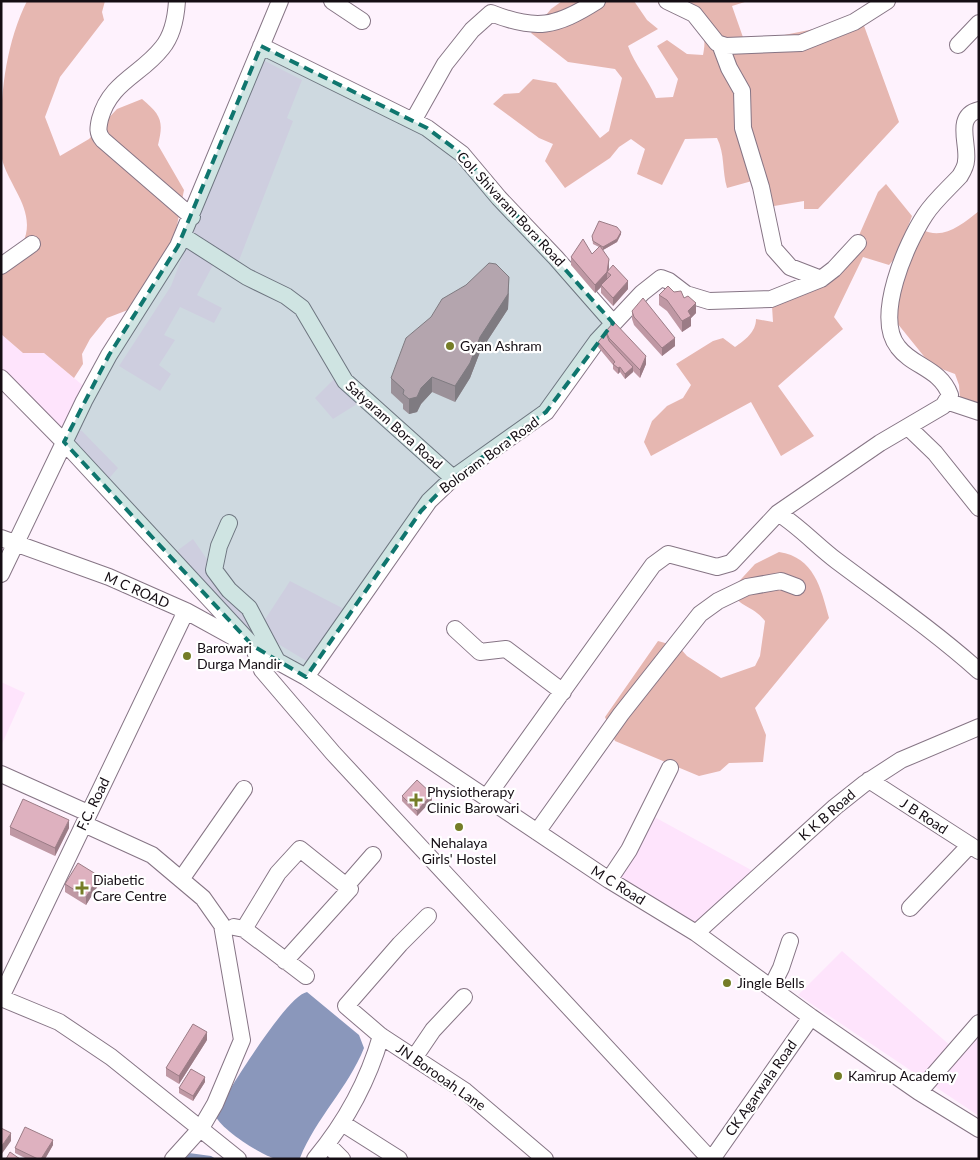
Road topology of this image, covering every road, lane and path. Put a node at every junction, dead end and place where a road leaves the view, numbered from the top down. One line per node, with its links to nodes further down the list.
1 (177, 1): 14 (street)
2 (280, 1): 10 (street)
3 (332, 1): 7 (street)
4 (597, 1): 13 (street)
5 (667, 1): 9 (street)
6 (887, 1): 9 (street)
7 (362, 21)
8 (979, 23): 11 (street)
9 (720, 44): 19 (street)
10 (261, 46): 13 (street, Col. Shivaram Bora Road); 14 (street)
11 (958, 46)
12 (979, 110): 22 (street)
13 (413, 121): 20 (street, Col. Shivaram Bora Road)
14 (192, 217): 15 (street)
15 (183, 236): 25 (street); 26 (street, Satyaram Bora Road)
16 (858, 242): 19 (street, Boloram Bora Road)
17 (32, 244): 18 (street)
18 (1, 266)
19 (821, 279): 20 (street, Boloram Bora Road)
20 (613, 323): 26 (street, Boloram Bora Road)
21 (1, 378): 25 (street)
22 (946, 402): 23 (street); 24 (street)
23 (979, 412)
24 (908, 427): 27 (street); 28 (street)
25 (64, 442): 30 (street); 35 (street)
26 (453, 478): 38 (street, Boloram Bora Road)
27 (979, 508)
28 (778, 513): 37 (street); 39 (street)
29 (229, 524): 36 (street)
30 (9, 540): 31 (street); 33 (street, M C ROAD)
31 (4, 569)
32 (797, 587): 47 (street)
33 (186, 611): 35 (street, M C ROAD); 46 (street, F.C. Road)
34 (455, 629): 39 (street)
35 (253, 646): 36 (street, M C Road); 73 (street)
36 (276, 659): 38 (street, M C Road)
37 (979, 671)
38 (306, 677): 45 (street, M C Road)
39 (563, 692): 45 (street)
40 (979, 727): 43 (street, K K B Road)
41 (670, 768): 51 (street)
42 (1, 774): 46 (street)
43 (869, 780): 48 (street, J B Road); 57 (street, K K B Road)
44 (244, 789): 50 (street)
45 (486, 798): 47 (street, M C Road)
46 (86, 819): 50 (street); 62 (street, F.C. Road)
47 (537, 832): 51 (street, M C Road)
48 (975, 848): 53 (street)
49 (373, 855): 52 (street)
50 (182, 878): 55 (street)
51 (609, 880): 57 (street, M C Road)
52 (346, 886): 56 (street); 59 (street)
53 (910, 908)
54 (428, 916): 66 (street, JN Borooah Lane)
55 (222, 925): 56 (street); 70 (street)
56 (244, 929): 59 (street)
57 (696, 933): 61 (street, M C Road)
58 (790, 941): 61 (street)
59 (285, 961): 60 (street)
60 (306, 976)
61 (770, 988): 64 (street, M C Road)
62 (1, 997): 70 (street)
63 (464, 997): 67 (street)
64 (811, 1017): 68 (street, M C Road); 73 (street, CK Agarwala Road)
65 (979, 1022): 68 (street)
66 (380, 1036): 67 (street, JN Borooah Lane); 69 (street)
67 (414, 1058): 79 (street, JN Borooah Lane)
68 (919, 1092): 71 (street, M C Road)
69 (342, 1123): 72 (street); 78 (street)
70 (201, 1128): 74 (street); 75 (street)
71 (979, 1129)
72 (328, 1144): 76 (street); 77 (street)
73 (715, 1157)
74 (173, 1159)
75 (238, 1159)
76 (315, 1159)
77 (342, 1159)
78 (399, 1159)
79 (546, 1159)

